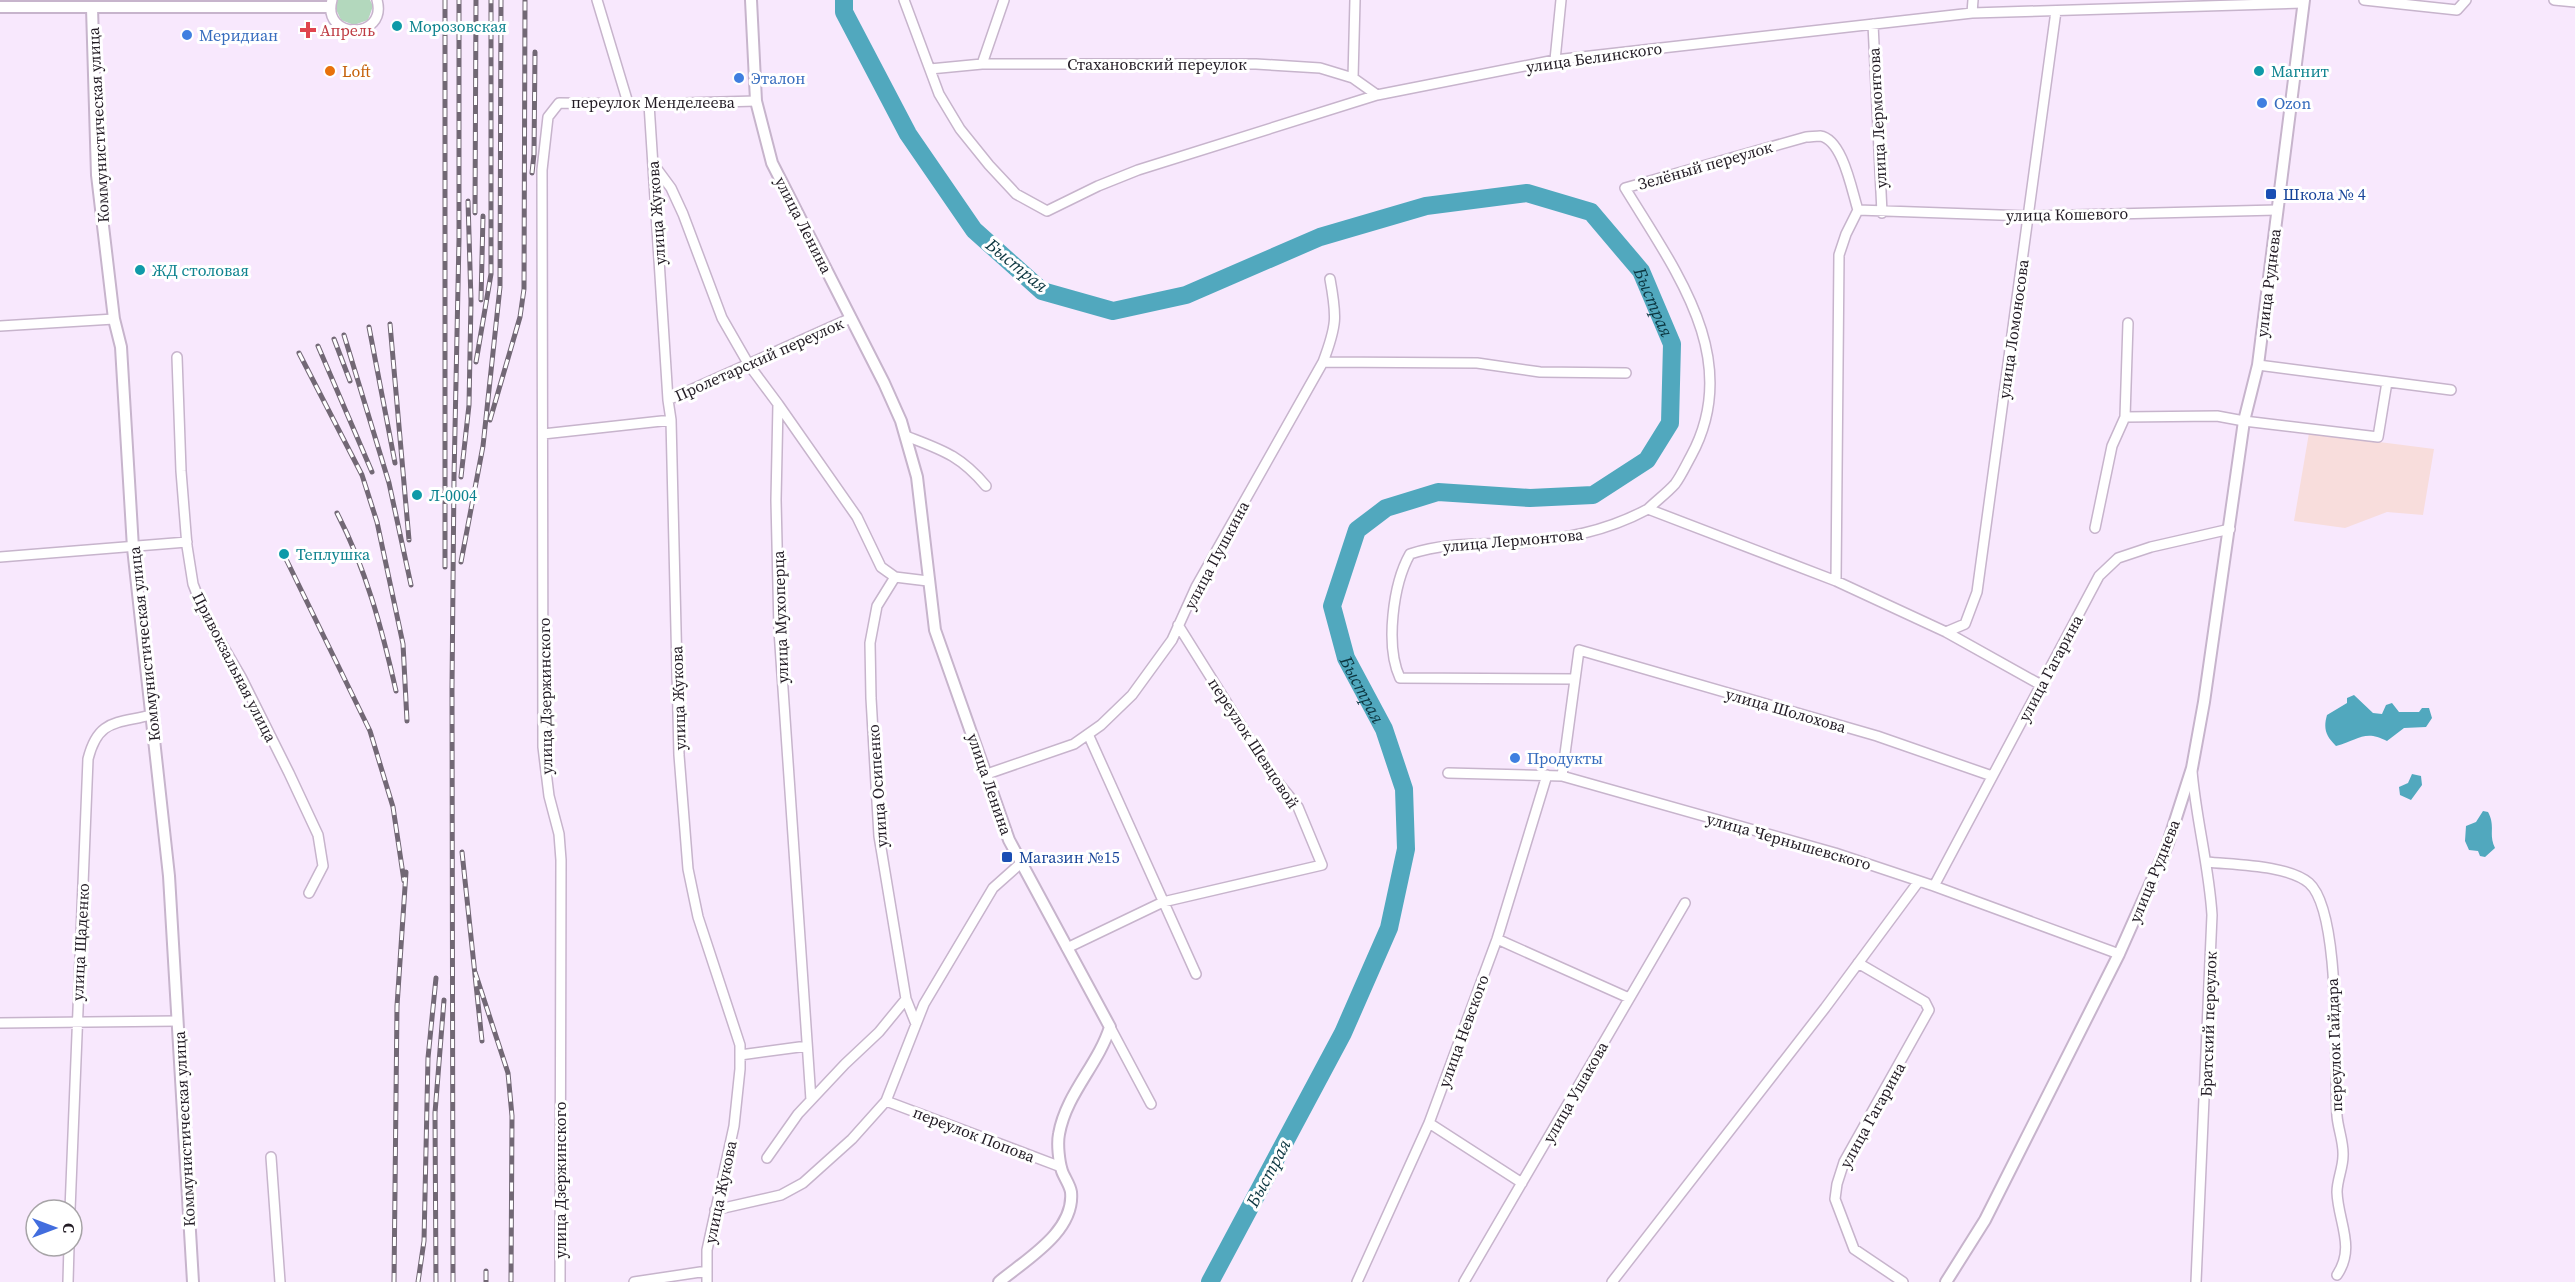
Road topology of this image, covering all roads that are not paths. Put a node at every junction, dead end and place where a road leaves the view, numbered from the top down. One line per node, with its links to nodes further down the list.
1 (377, 0): 16 (street)
2 (597, 0): 29 (street)
3 (751, 0): 28 (street, улица Ленина)
4 (904, 0): 25 (street)
5 (1004, 0): 24 (street)
6 (1355, 0): 26 (street)
7 (1561, 0): 23 (street)
8 (1973, 0): 21 (street)
9 (2364, 0): 10 (street)
10 (2466, 0)
11 (2554, 0): 13 (street)
12 (2304, 2): 17 (street, улица Белинского); 35 (street, улица Руднева)
13 (2575, 2)
14 (126, 3): 15 (street); 19 (street)
15 (255, 3): 16 (street)
16 (331, 3)
17 (2162, 4): 20 (street, улица Белинского)
18 (0, 7): 19 (street)
19 (92, 8): 40 (street, Коммунистическая улица)
20 (2056, 11): 21 (street, улица Белинского); 37 (street, улица Ломоносова)
21 (1972, 13): 22 (street, улица Белинского)
22 (1873, 24): 23 (street, улица Белинского); 36 (street, улица Лермонтова)
23 (1555, 60): 27 (street, улица Белинского)
24 (982, 64): 25 (street, Стахановский переулок); 26 (street, Стахановский переулок)
25 (930, 69): 27 (street, улица Белинского)
26 (1353, 78): 27 (street, Стахановский переулок)
27 (1377, 95)
28 (756, 101): 30 (street, переулок Менделеева); 39 (street, улица Ленина)
29 (628, 103): 30 (street, переулок Менделеева); 31 (street, переулок Менделеева)
30 (649, 104): 33 (street, улица Жукова)
31 (552, 110): 55 (street, улица Дзержинского)
32 (1822, 136): 34 (street, улица Лермонтова); 58 (street, Зелёный переулок)
33 (654, 165): 45 (street); 50 (street, улица Жукова)
34 (1858, 210): 36 (street, улица Кошевого); 66 (street)
35 (2277, 210): 37 (street, улица Кошевого); 46 (street, улица Руднева)
36 (1882, 213): 37 (street, улица Кошевого)
37 (2028, 216): 68 (street, улица Ломоносова)
38 (1330, 279): 44 (street, улица Пушкина)
39 (850, 318): 45 (street, Пролетарский переулок); 56 (street, улица Ленина)
40 (114, 319): 42 (street); 62 (street, Коммунистическая улица)
41 (2128, 323): 52 (street)
42 (0, 326)
43 (177, 357): 61 (street, Привокзальная улица)
44 (1323, 362): 47 (street); 67 (street, улица Пушкина)
45 (749, 365): 50 (street, Пролетарский переулок); 51 (street)
46 (2258, 365): 48 (street); 54 (street, улица Руднева)
47 (1626, 373)
48 (2387, 381): 49 (street); 54 (street)
49 (2451, 390)
50 (668, 400): 53 (street, улица Жукова)
51 (777, 404): 64 (street); 98 (street, улица Мухоперца)
52 (2125, 417): 54 (street); 59 (street)
53 (671, 420): 55 (street); 99 (street, улица Жукова)
54 (2244, 421): 60 (street, улица Руднева)
55 (543, 434): 116 (street, улица Дзержинского)
56 (906, 436): 57 (street); 65 (street, улица Ленина)
57 (986, 486)
58 (1648, 509): 66 (street); 69 (street, улица Лермонтова)
59 (2095, 528)
60 (2230, 529): 70 (street, улица Гагарина); 73 (street, улица Руднева)
61 (187, 542): 62 (street); 83 (street, Привокзальная улица)
62 (133, 546): 63 (street); 71 (street, Коммунистическая улица)
63 (0, 557)
64 (895, 577): 65 (street); 92 (street, улица Осипенко)
65 (928, 581): 75 (street, улица Ленина)
66 (1836, 581): 68 (street)
67 (1178, 625): 72 (street, улица Пушкина); 84 (street, переулок Шевцовой)
68 (1946, 632): 70 (street)
69 (1575, 679): 77 (street); 78 (street, улица Шолохова)
70 (2041, 685): 78 (street, улица Гагарина)
71 (151, 715): 93 (street, Коммунистическая улица); 94 (street, улица Щаденко)
72 (1088, 734): 75 (street, улица Пушкина); 84 (street)
73 (2192, 768): 79 (street, Братский переулок); 88 (street, улица Руднева)
74 (1448, 773): 76 (street, улица Чернышевского)
75 (987, 774): 80 (street, улица Ленина)
76 (1547, 775): 77 (street, улица Чернышевского); 86 (street, улица Невского)
77 (1562, 776): 81 (street, улица Чернышевского)
78 (1992, 776): 82 (street, улица Гагарина)
79 (2207, 862): 112 (street, переулок Гайдара); 125 (street, Братский переулок)
80 (1021, 863): 87 (street, улица Ленина); 96 (street)
81 (1919, 881): 82 (street, улица Чернышевского); 89 (street)
82 (1934, 886): 88 (street, улица Чернышевского)
83 (309, 893)
84 (1163, 902): 87 (street); 90 (street)
85 (1685, 903): 91 (street, улица Ушакова)
86 (1497, 939): 91 (street); 103 (street, улица Невского)
87 (1067, 948): 97 (street, улица Ленина)
88 (2119, 954): 124 (street, улица Руднева)
89 (1858, 963): 122 (street); 123 (street, улица Гагарина)
90 (1196, 974)
91 (1629, 998): 107 (street, улица Ушакова)
92 (906, 999): 96 (street, улица Осипенко); 100 (street)
93 (177, 1021): 94 (street); 114 (street, Коммунистическая улица)
94 (76, 1022): 95 (street); 108 (street, улица Щаденко)
95 (0, 1023)
96 (916, 1024): 101 (street)
97 (1110, 1027): 102 (street, улица Ленина); 106 (street)
98 (807, 1046): 99 (street); 100 (street, улица Мухоперца)
99 (740, 1055): 109 (street, улица Жукова)
100 (811, 1100): 105 (street)
101 (886, 1101): 106 (street, переулок Попова); 109 (street)
102 (1151, 1104)
103 (1429, 1123): 107 (street); 120 (street, улица Невского)
104 (271, 1157): 115 (street)
105 (767, 1158)
106 (1061, 1167): 119 (street)
107 (1522, 1183): 121 (street, улица Ушакова)
108 (70, 1198)
109 (715, 1210): 111 (street, улица Жукова)
110 (69, 1258): 113 (street)
111 (706, 1271): 117 (street); 118 (street, улица Жукова)
112 (2337, 1275)
113 (68, 1282)
114 (193, 1282)
115 (280, 1282)
116 (560, 1282)
117 (634, 1282)
118 (706, 1282)
119 (999, 1282)
120 (1357, 1282)
121 (1464, 1282)
122 (1612, 1282)
123 (1903, 1282)
124 (1946, 1282)
125 (2196, 1282)

